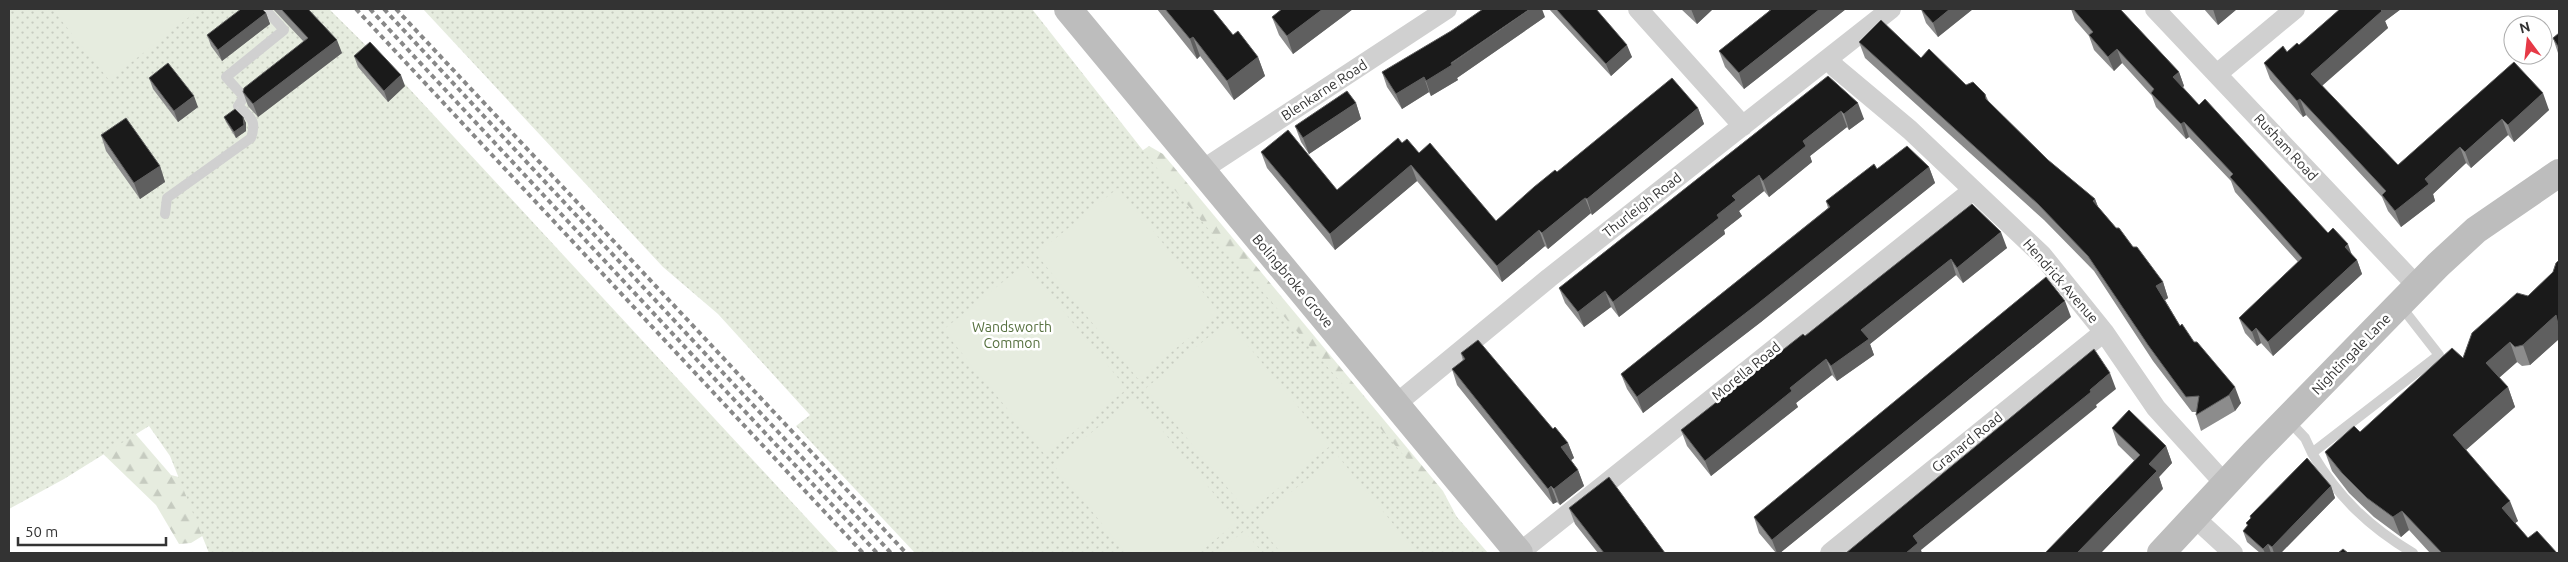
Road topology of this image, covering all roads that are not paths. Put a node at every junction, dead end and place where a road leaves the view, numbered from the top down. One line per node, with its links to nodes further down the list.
1 (265, 9): 14 (lane)
2 (1068, 9): 11 (main road, Bolingbroke Grove)
3 (1446, 9): 11 (street, Blenkarne Road)
4 (1638, 9): 10 (street)
5 (1891, 9): 8 (street, Thurleigh Road)
6 (2155, 9): 9 (street, Rusham Road)
7 (2296, 9): 9 (street)
8 (1828, 59): 10 (street, Thurleigh Road); 13 (street, Hendrick Avenue)
9 (2217, 74): 15 (street, Rusham Road)
10 (1743, 126): 17 (street, Thurleigh Road)
11 (1202, 170): 17 (main road, Bolingbroke Grove)
12 (2558, 176): 15 (main road, Nightingale Lane)
13 (1973, 190): 16 (street, Hendrick Avenue); 22 (street, Morella Road)
14 (165, 214)
15 (2408, 295): 18 (main road, Nightingale Lane); 19 (lane)
16 (2104, 332): 20 (street, Hendrick Avenue); 23 (street, Granard Road)
17 (1396, 404): 22 (main road, Bolingbroke Grove)
18 (2287, 419): 19 (lane); 20 (main road, Nightingale Lane)
19 (2312, 453): 26 (lane)
20 (2225, 484): 21 (main road, Nightingale Lane)
21 (2195, 518): 24 (main road, Nightingale Lane); 25 (street)
22 (1519, 553)
23 (1830, 553)
24 (2161, 553)
25 (2233, 553)
26 (2413, 553)

